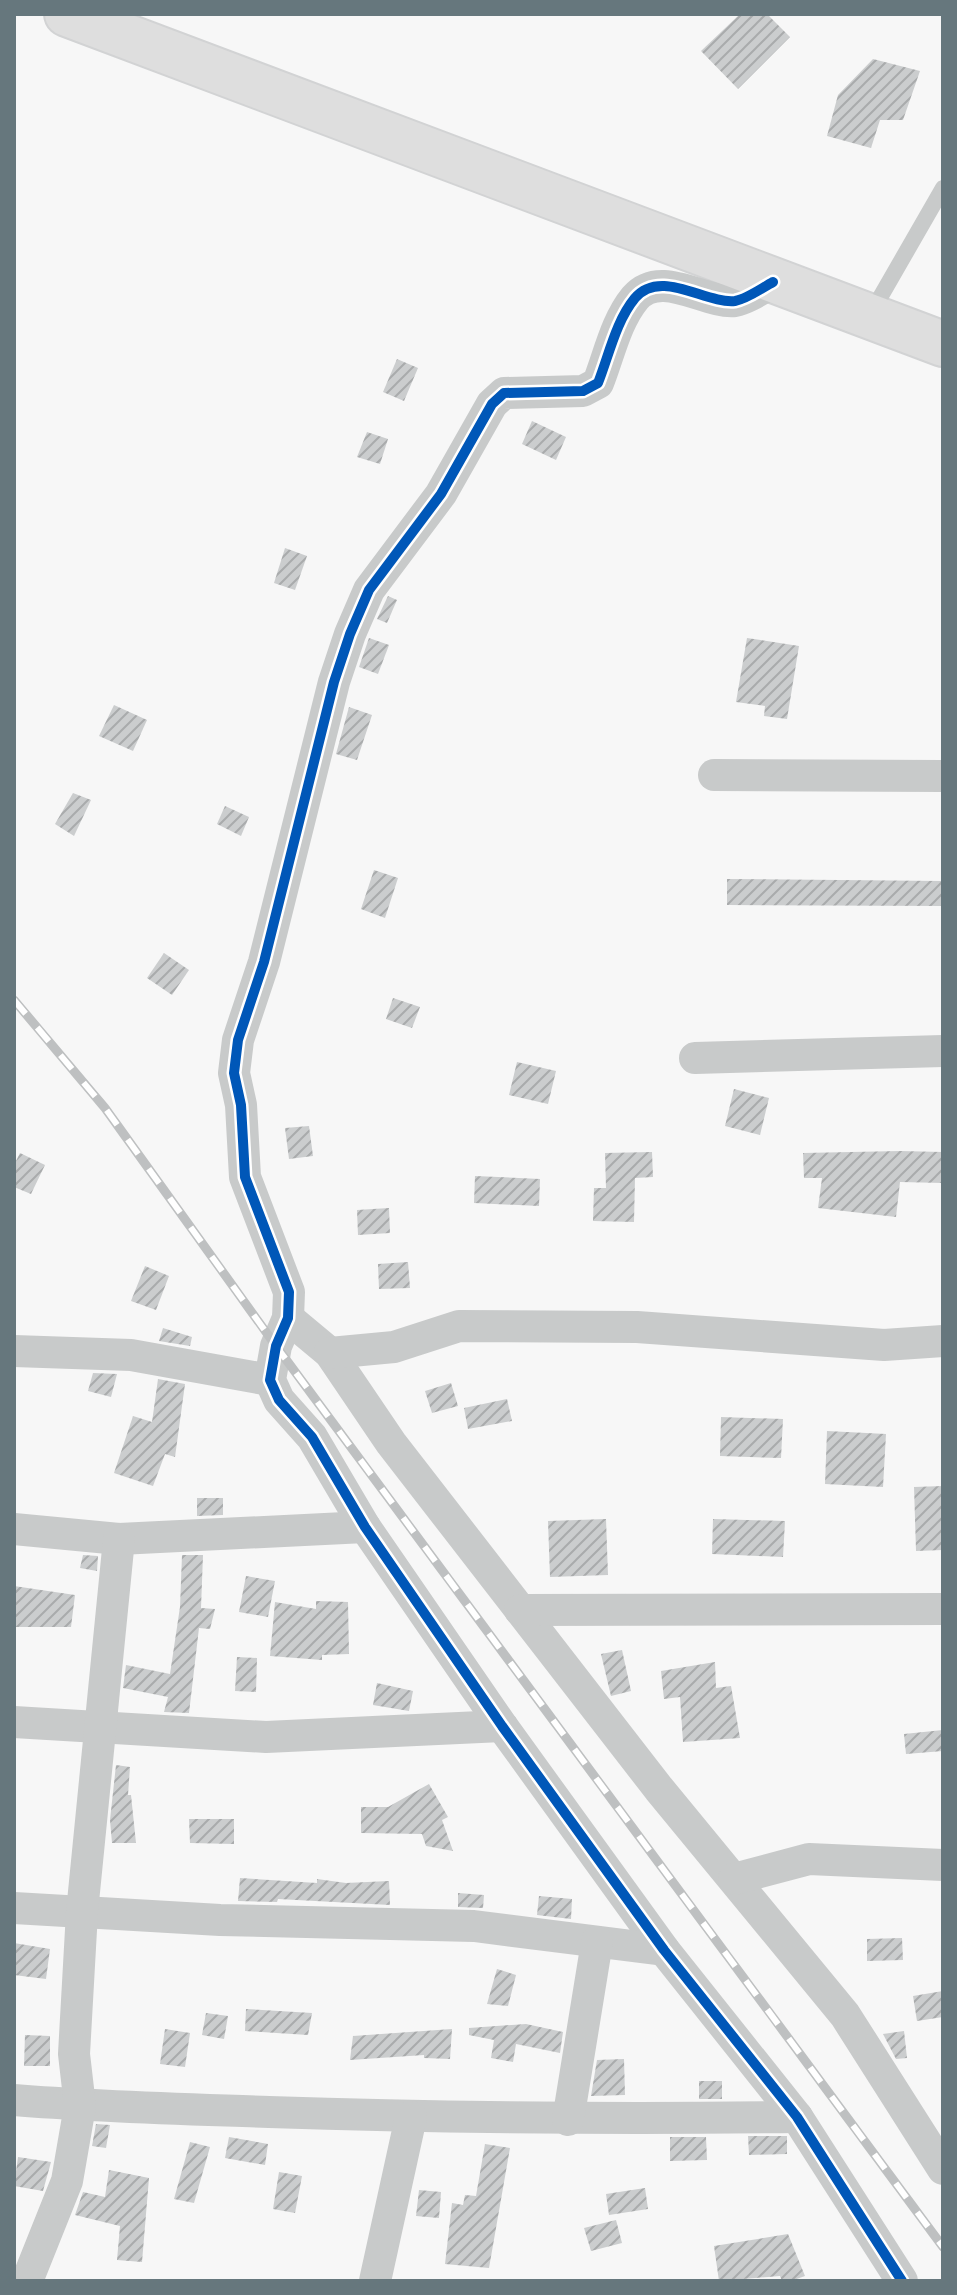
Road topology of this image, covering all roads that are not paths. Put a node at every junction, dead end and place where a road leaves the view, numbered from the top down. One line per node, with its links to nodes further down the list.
1 (67, 14): 3 (street)
2 (943, 188): 4 (lane)
3 (773, 282): 4 (street); 10 (street)
4 (870, 315): 5 (street)
5 (943, 344)
6 (714, 775): 7 (street)
7 (943, 776)
8 (943, 1051): 9 (street)
9 (695, 1058)
10 (288, 1318): 13 (street); 14 (street)
11 (943, 1341): 13 (street)
12 (14, 1351): 14 (street)
13 (330, 1353): 19 (street)
14 (270, 1380): 15 (street)
15 (365, 1527): 17 (street); 21 (street)
16 (14, 1529): 17 (street)
17 (119, 1539): 22 (street)
18 (943, 1609): 19 (street)
19 (520, 1610): 24 (street)
20 (14, 1722): 22 (street)
21 (502, 1726): 22 (street); 28 (street)
22 (97, 1728): 26 (street)
23 (943, 1865): 24 (street)
24 (734, 1879): 34 (street)
25 (14, 1908): 26 (street)
26 (82, 1912): 27 (street); 30 (street)
27 (597, 1942): 28 (street); 33 (street)
28 (664, 1950): 32 (street)
29 (14, 2100): 30 (street)
30 (80, 2106): 31 (street); 35 (street)
31 (411, 2117): 33 (street); 36 (street)
32 (797, 2117): 33 (street); 37 (street)
33 (568, 2120)
34 (943, 2169)
35 (27, 2281)
36 (375, 2281)
37 (902, 2281)

